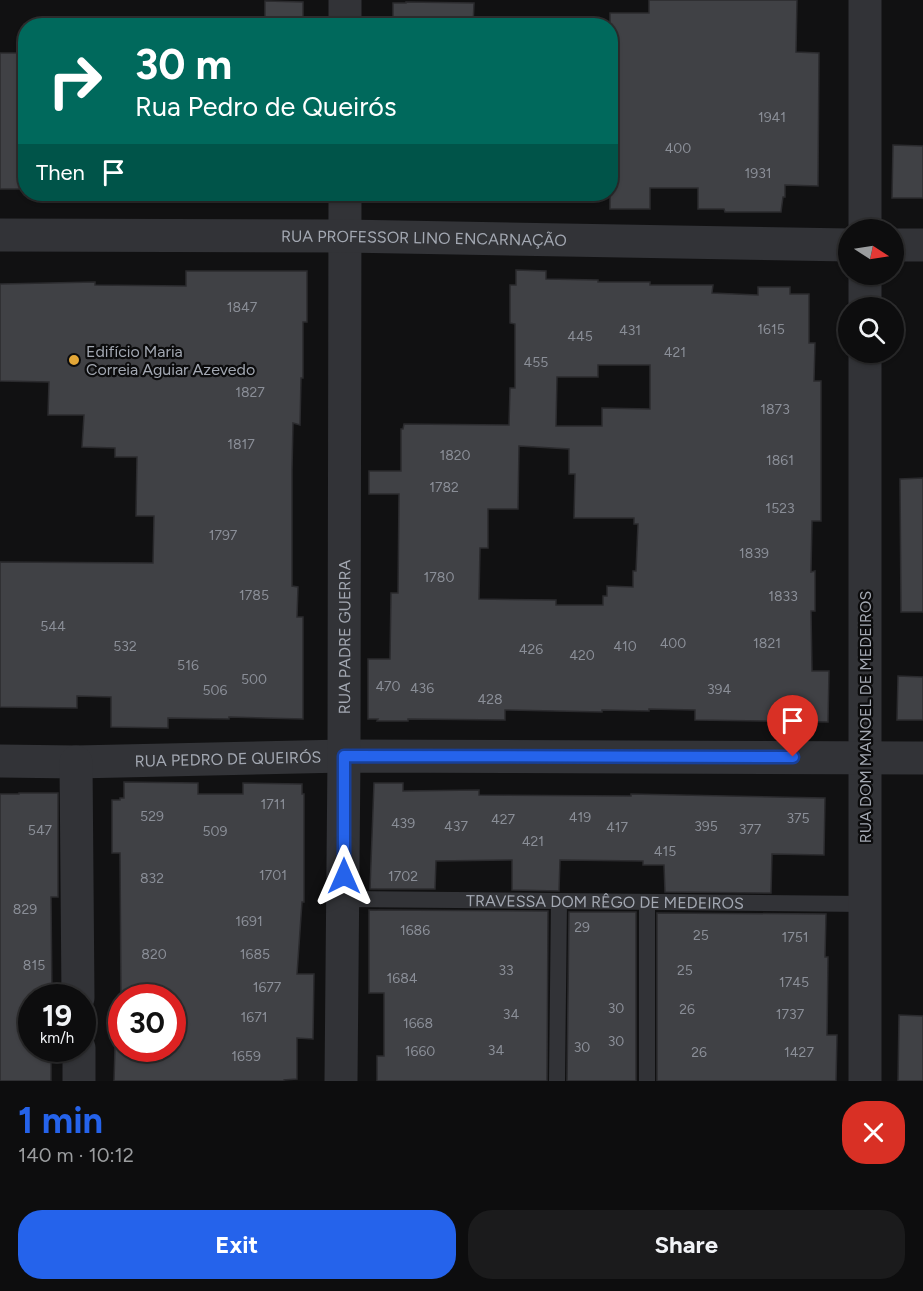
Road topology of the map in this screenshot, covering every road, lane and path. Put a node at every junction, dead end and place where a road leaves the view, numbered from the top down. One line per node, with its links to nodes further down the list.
1 (345, 0): 3 (street)
2 (865, 0): 5 (street)
3 (345, 18)
4 (345, 201): 7 (street, RUA PADRE GUERRA)
5 (865, 219)
6 (0, 235): 7 (street, RUA PROFESSOR LINO ENCARNAÇÃO)
7 (345, 236): 8 (street, RUA PROFESSOR LINO ENCARNAÇÃO); 12 (street, RUA PADRE GUERRA)
8 (838, 245)
9 (904, 245): 10 (street)
10 (923, 245)
11 (865, 363): 13 (street, RUA DOM MANOEL DE MEDEIROS)
12 (344, 756): 13 (street, RUA PEDRO DE QUEIRÓS); 16 (street, RUA PEDRO DE QUEIRÓS); 17 (street, RUA PADRE GUERRA)
13 (864, 757): 14 (street, RUA PEDRO DE QUEIRÓS); 20 (street, RUA DOM MANOEL DE MEDEIROS)
14 (923, 758)
15 (0, 761): 16 (street, RUA PEDRO DE QUEIRÓS)
16 (76, 762): 21 (street)
17 (344, 900): 18 (lane, TRAVESSA DOM RÊGO DE MEDEIROS); 24 (street, RUA PADRE GUERRA)
18 (559, 901): 19 (lane, TRAVESSA DOM RÊGO DE MEDEIROS); 25 (lane)
19 (647, 903): 20 (lane, TRAVESSA DOM RÊGO DE MEDEIROS); 26 (lane)
20 (866, 904): 27 (street, RUA DOM MANOEL DE MEDEIROS)
21 (78, 984)
22 (79, 1062): 23 (street)
23 (79, 1081)
24 (341, 1081)
25 (558, 1081)
26 (647, 1081)
27 (865, 1081)

